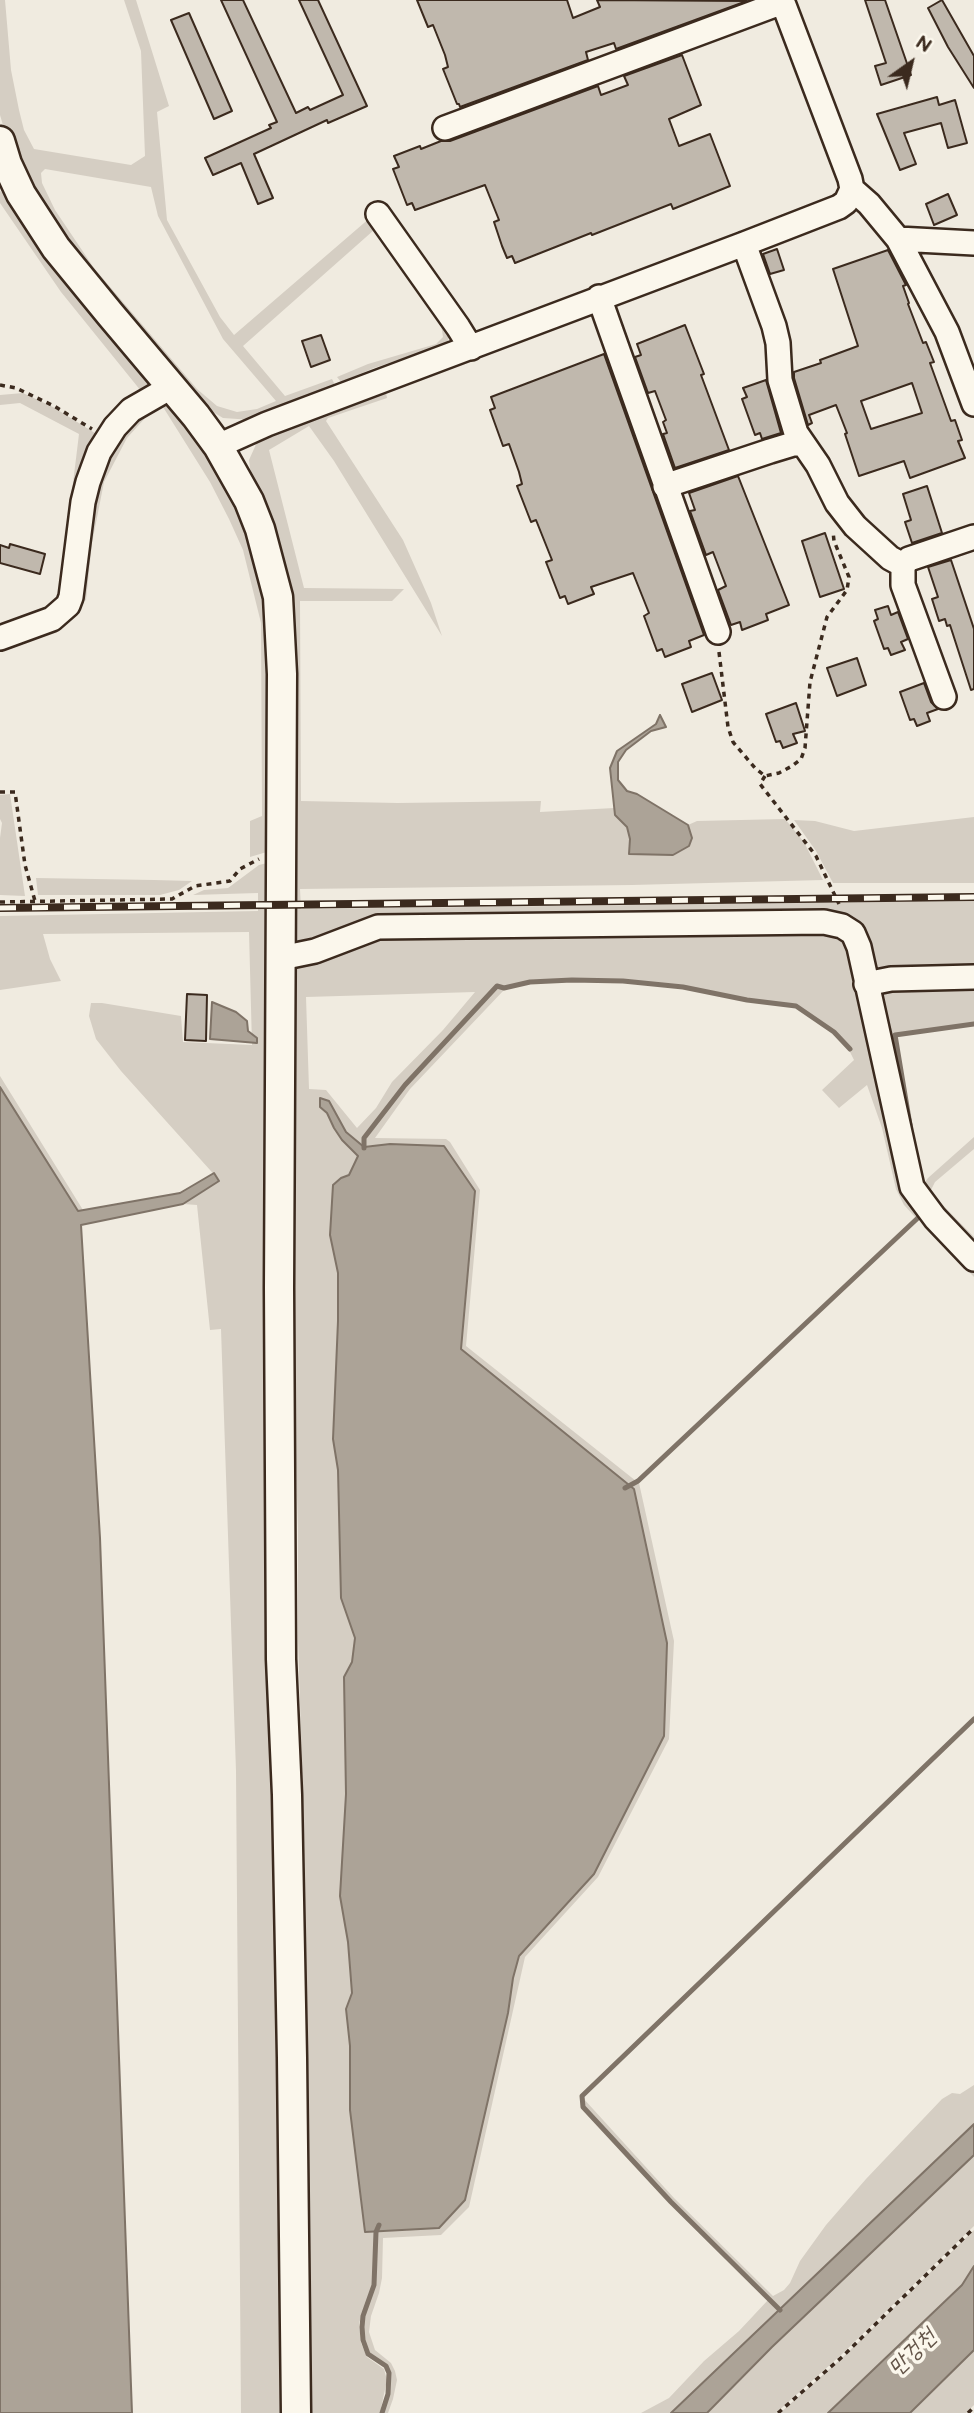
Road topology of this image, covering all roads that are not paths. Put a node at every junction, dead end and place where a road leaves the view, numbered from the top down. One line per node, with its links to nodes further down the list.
1 (783, 1): 2 (street); 4 (street)
2 (445, 128)
3 (0, 141): 11 (street)
4 (852, 188): 6 (street); 8 (street)
5 (378, 214): 10 (street)
6 (898, 239): 7 (street); 12 (street)
7 (974, 243)
8 (744, 244): 9 (street); 13 (street)
9 (599, 297): 10 (street); 15 (street)
10 (471, 348): 14 (street)
11 (171, 387): 14 (street); 19 (street)
12 (974, 404)
13 (803, 444): 15 (street); 17 (street)
14 (218, 446): 21 (street)
15 (665, 486): 18 (street)
16 (974, 537): 17 (street)
17 (903, 565): 20 (street)
18 (718, 632)
19 (0, 638)
20 (944, 697)
21 (281, 958): 23 (street); 25 (street)
22 (974, 977): 23 (street)
23 (866, 984): 24 (street)
24 (974, 1259)
25 (296, 2413)

